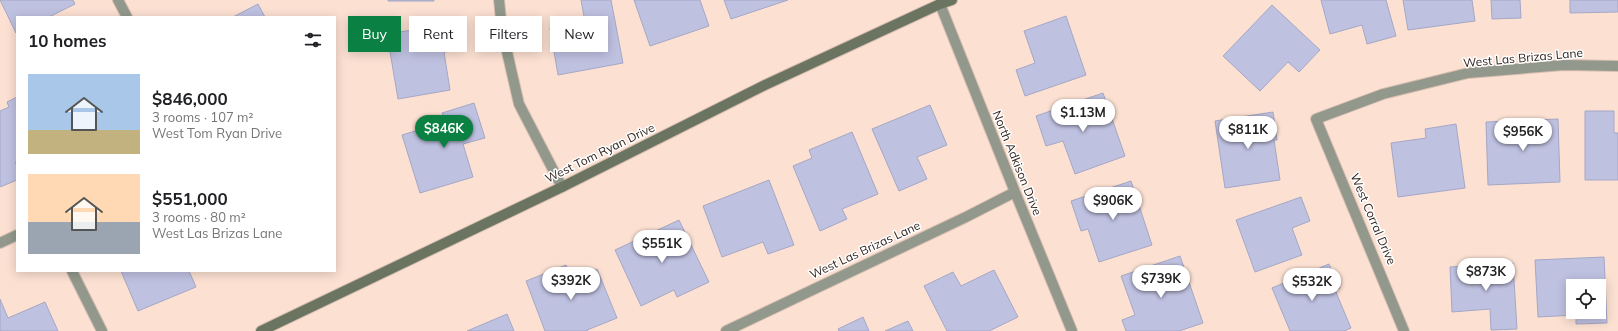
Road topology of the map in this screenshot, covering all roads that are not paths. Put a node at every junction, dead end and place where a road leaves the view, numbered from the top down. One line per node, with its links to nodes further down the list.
1 (118, 0): 5 (street)
2 (499, 0): 8 (street)
3 (952, 0): 4 (street, West Tom Ryan Drive)
4 (940, 4): 8 (street, West Tom Ryan Drive); 9 (street, North Adkison Drive)
5 (126, 16)
6 (1618, 66): 7 (street, West Las Brizas Lane)
7 (1316, 118): 17 (street, West Corral Drive)
8 (562, 187): 14 (street, West Tom Ryan Drive)
9 (1014, 192): 15 (street, West Las Brizas Lane); 16 (street, North Adkison Drive)
10 (16, 235): 11 (street)
11 (0, 243)
12 (72, 272): 13 (street)
13 (102, 331)
14 (261, 331)
15 (726, 331)
16 (1072, 331)
17 (1404, 331)

